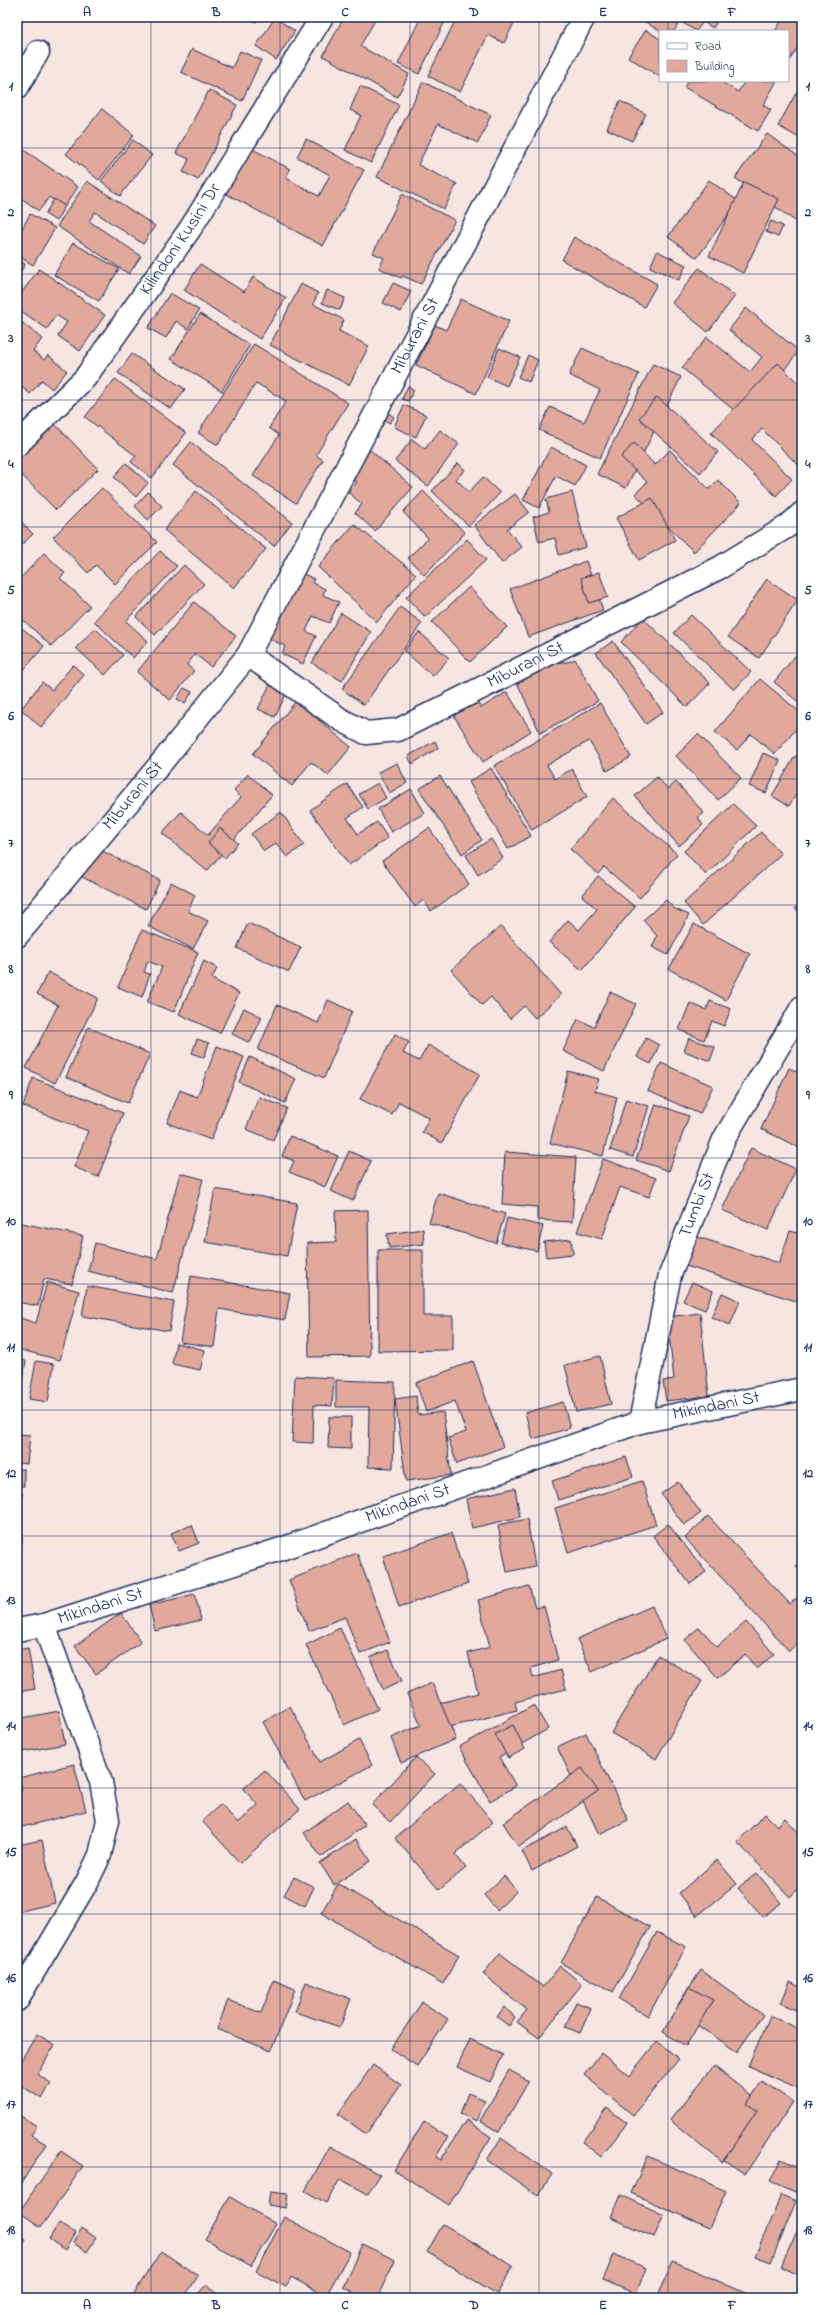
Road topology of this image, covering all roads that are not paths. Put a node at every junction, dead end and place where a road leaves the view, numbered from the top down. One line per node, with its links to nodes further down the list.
1 (322, 17): 5 (street, Kilindoni Kusini Dr)
2 (584, 17): 7 (street, Miburani St)
3 (38, 52): 4 (street)
4 (17, 88)
5 (17, 445)
6 (802, 513): 7 (street, Miburani St)
7 (248, 655): 8 (street, Miburani St)
8 (17, 936)
9 (802, 1007): 11 (street, Tumbi St)
10 (802, 1389): 11 (street, Mikindani St)
11 (640, 1422): 12 (street, Mikindani St)
12 (44, 1625): 13 (street, Mikindani St); 14 (street)
13 (17, 1630)
14 (17, 2000)

